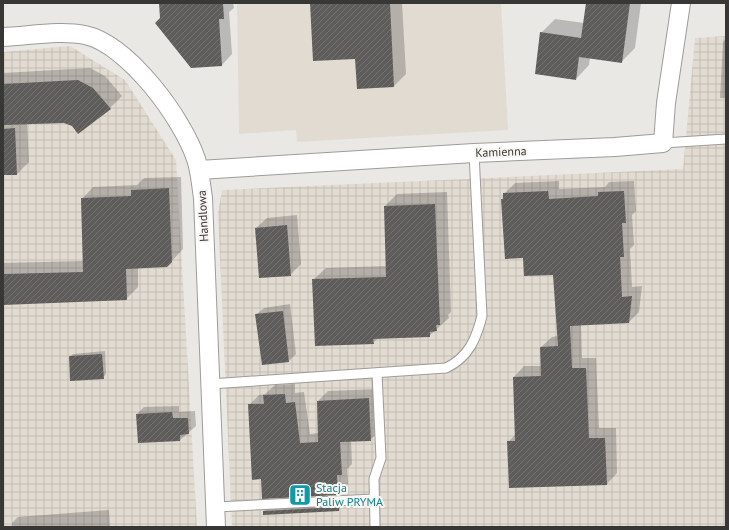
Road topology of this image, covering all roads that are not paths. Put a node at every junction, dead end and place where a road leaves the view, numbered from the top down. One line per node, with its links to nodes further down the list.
1 (681, 3): 4 (street)
2 (3, 37): 6 (street, Handlowa)
3 (726, 139): 4 (lane)
4 (663, 143): 5 (street, Kamienna)
5 (474, 153): 6 (street, Kamienna); 7 (lane)
6 (199, 170): 8 (street, Handlowa)
7 (377, 372): 8 (lane); 9 (lane)
8 (210, 384): 10 (street, Handlowa)
9 (374, 500): 10 (lane); 12 (lane)
10 (216, 507): 11 (street, Handlowa)
11 (216, 527)
12 (375, 527)

